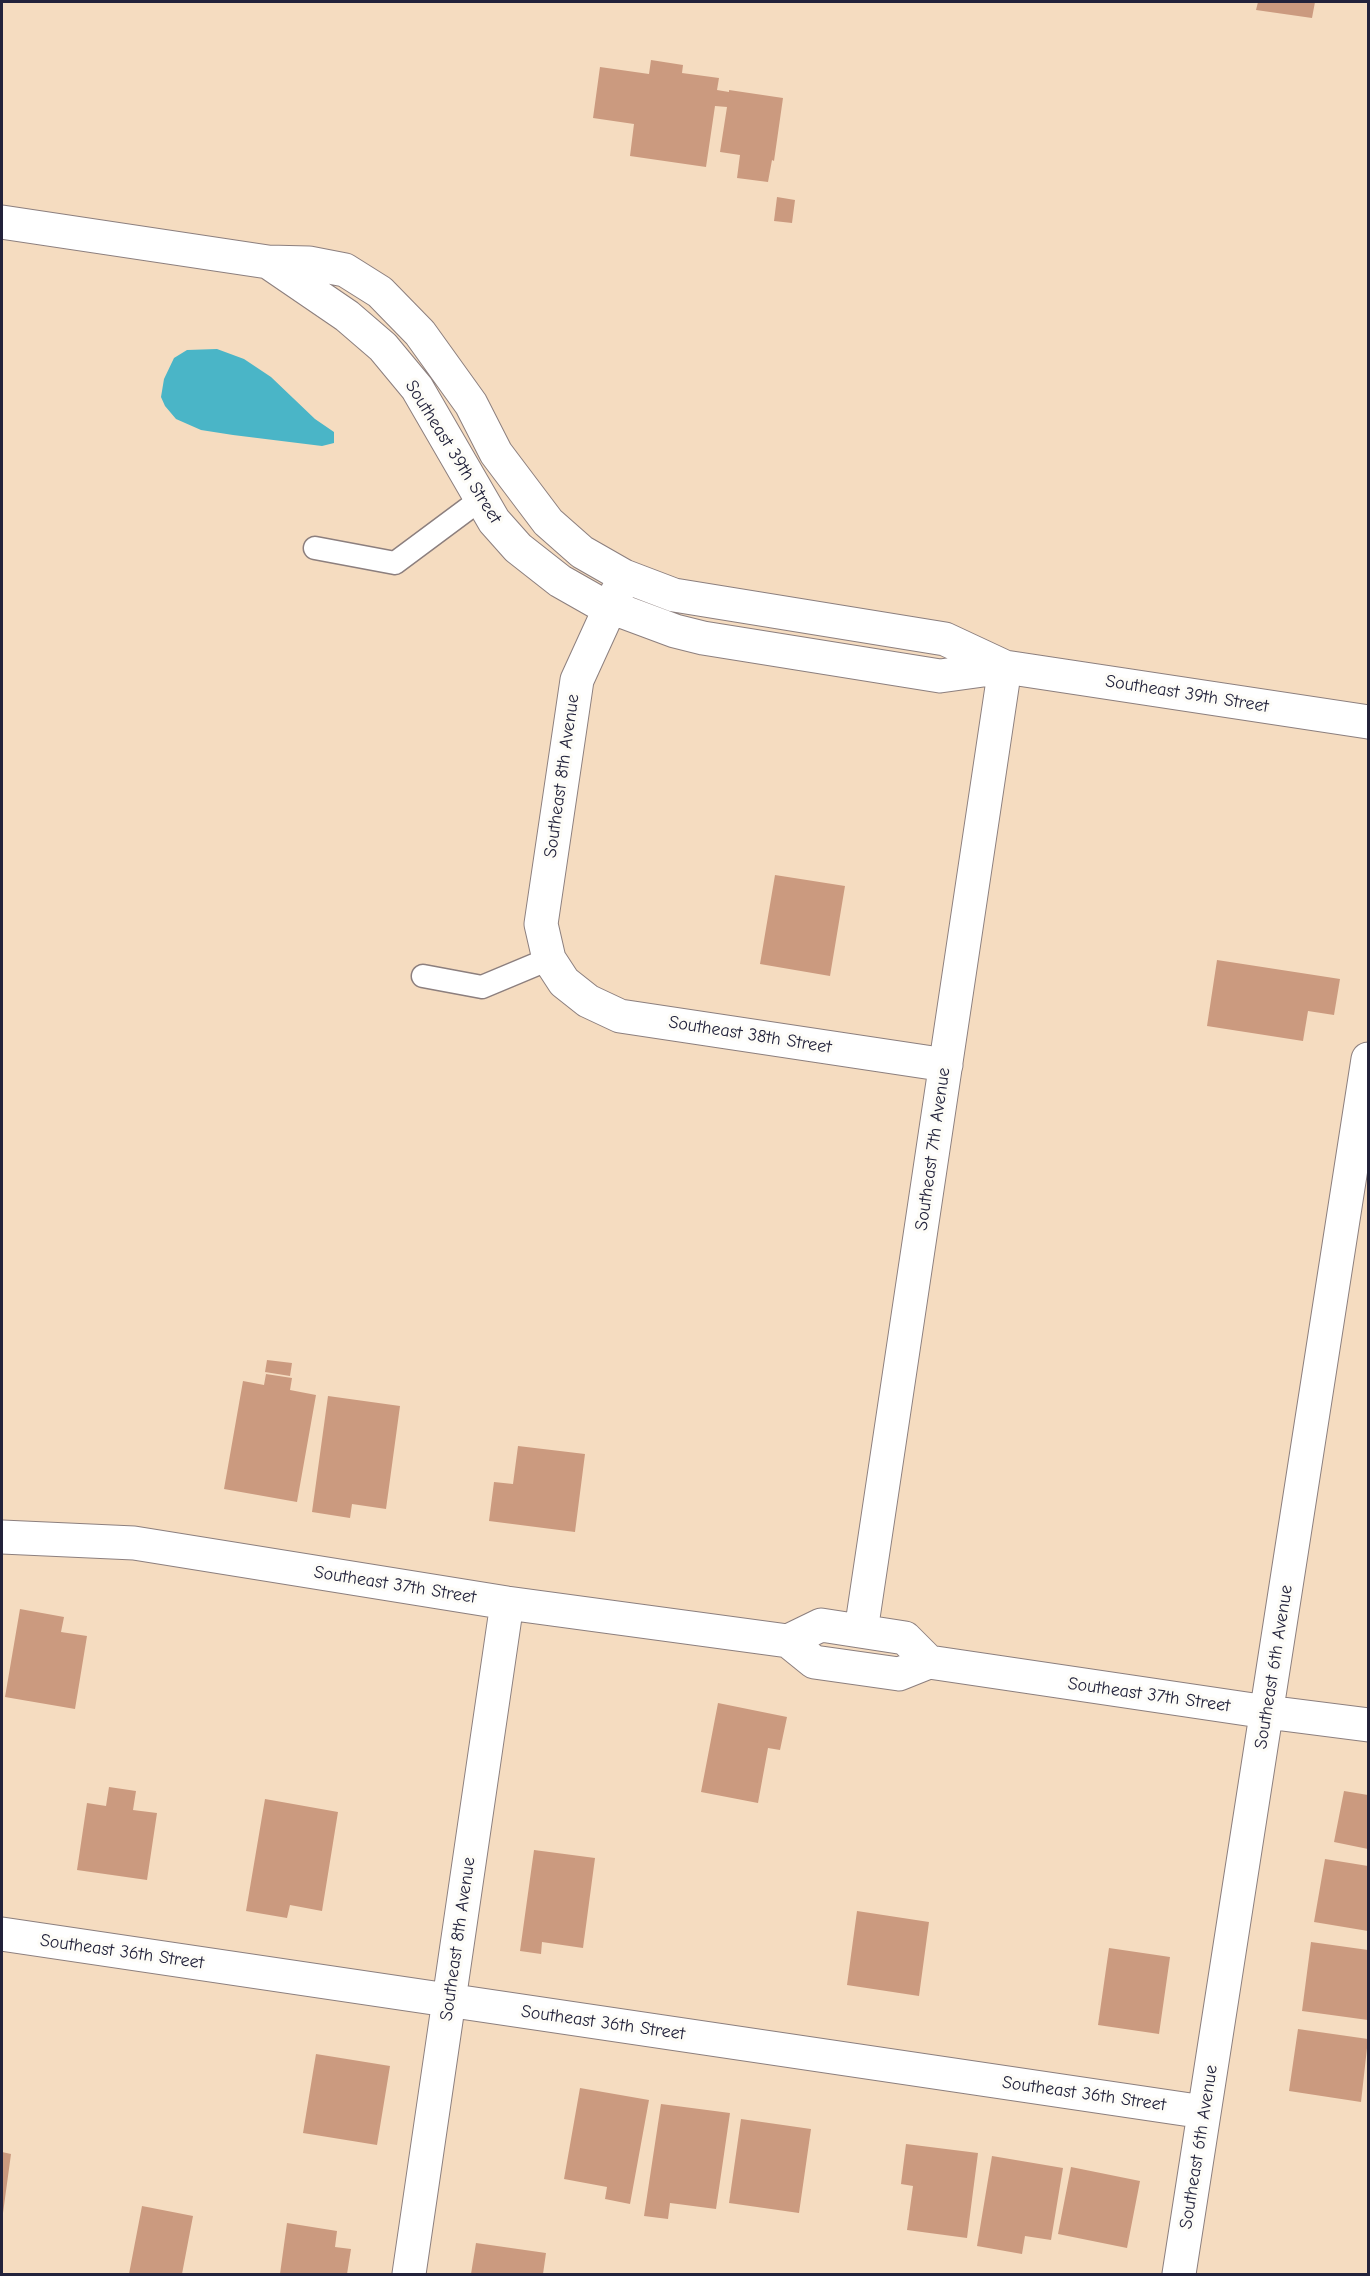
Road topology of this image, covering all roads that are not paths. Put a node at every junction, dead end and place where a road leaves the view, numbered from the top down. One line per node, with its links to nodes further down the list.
1 (2, 222): 2 (street, Southeast 39th Street)
2 (268, 262): 3 (street, Southeast 39th Street); 5 (street, Southeast 39th Street)
3 (481, 499): 4 (lane); 6 (street, Southeast 39th Street)
4 (315, 548)
5 (624, 576): 6 (street, Southeast 8th Avenue); 7 (street, Southeast 39th Street)
6 (611, 607): 7 (street, Southeast 39th Street); 9 (street, Southeast 8th Avenue)
7 (1005, 666): 8 (street, Southeast 39th Street); 12 (street, Southeast 7th Avenue)
8 (1368, 722)
9 (556, 970): 10 (lane); 12 (street, Southeast 38th Street)
10 (423, 976)
11 (1368, 1059): 18 (street, Southeast 6th Avenue)
12 (946, 1065): 15 (street, Southeast 7th Avenue)
13 (2, 1537): 14 (street, Southeast 37th Street)
14 (507, 1603): 16 (street, Southeast 37th Street); 21 (street, Southeast 8th Avenue)
15 (861, 1631): 16 (street); 17 (street)
16 (788, 1641): 17 (street)
17 (929, 1662): 18 (street, Southeast 37th Street)
18 (1266, 1712): 19 (street, Southeast 37th Street); 22 (street, Southeast 6th Avenue)
19 (1368, 1725)
20 (2, 1934): 21 (street, Southeast 36th Street)
21 (450, 2000): 22 (street, Southeast 36th Street); 23 (street, Southeast 8th Avenue)
22 (1204, 2112): 24 (street, Southeast 6th Avenue)
23 (409, 2274)
24 (1179, 2274)

